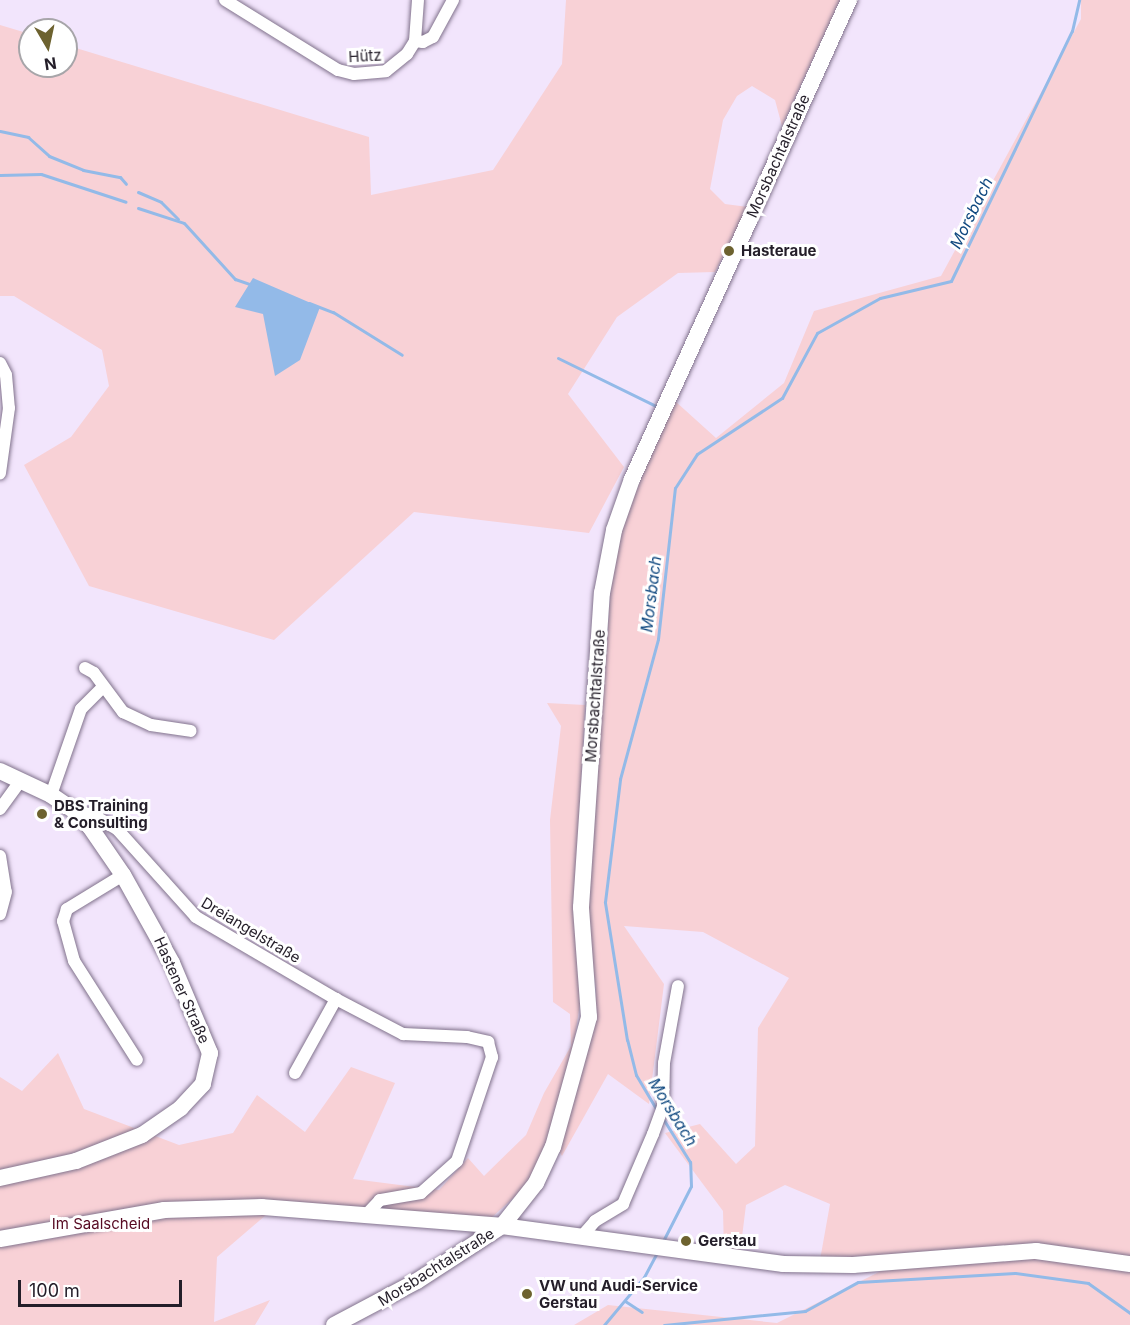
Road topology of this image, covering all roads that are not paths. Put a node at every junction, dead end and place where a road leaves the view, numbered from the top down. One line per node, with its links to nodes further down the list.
1 (225, 0): 5 (street, Hütz)
2 (418, 0): 5 (street)
3 (453, 0): 5 (street, Hütz)
4 (849, 0): 24 (main road, Morsbachtalstraße)
5 (415, 41)
6 (0, 363): 7 (street)
7 (0, 473)
8 (85, 668): 9 (street)
9 (102, 688): 10 (street); 13 (street)
10 (191, 731)
11 (0, 771): 12 (main road, Hastener Straße)
12 (21, 780): 13 (main road, Hastener Straße); 14 (street)
13 (51, 795): 15 (main road, Hastener Straße)
14 (0, 809)
15 (76, 812): 17 (main road, Hastener Straße); 20 (street, Dreiangelstraße)
16 (0, 856): 18 (street)
17 (123, 875): 21 (street); 23 (main road, Hastener Straße)
18 (0, 914)
19 (678, 986): 28 (street)
20 (336, 999): 22 (street); 25 (street, Dreiangelstraße)
21 (137, 1060)
22 (295, 1072)
23 (0, 1178)
24 (528, 1195): 26 (main road, Morsbachtalstraße); 27 (main road)
25 (366, 1215): 26 (main road); 29 (main road)
26 (502, 1226): 27 (main road); 31 (main road, Morsbachtalstraße)
27 (543, 1231): 28 (main road)
28 (583, 1236): 30 (main road)
29 (0, 1239)
30 (1130, 1264)
31 (334, 1325)

